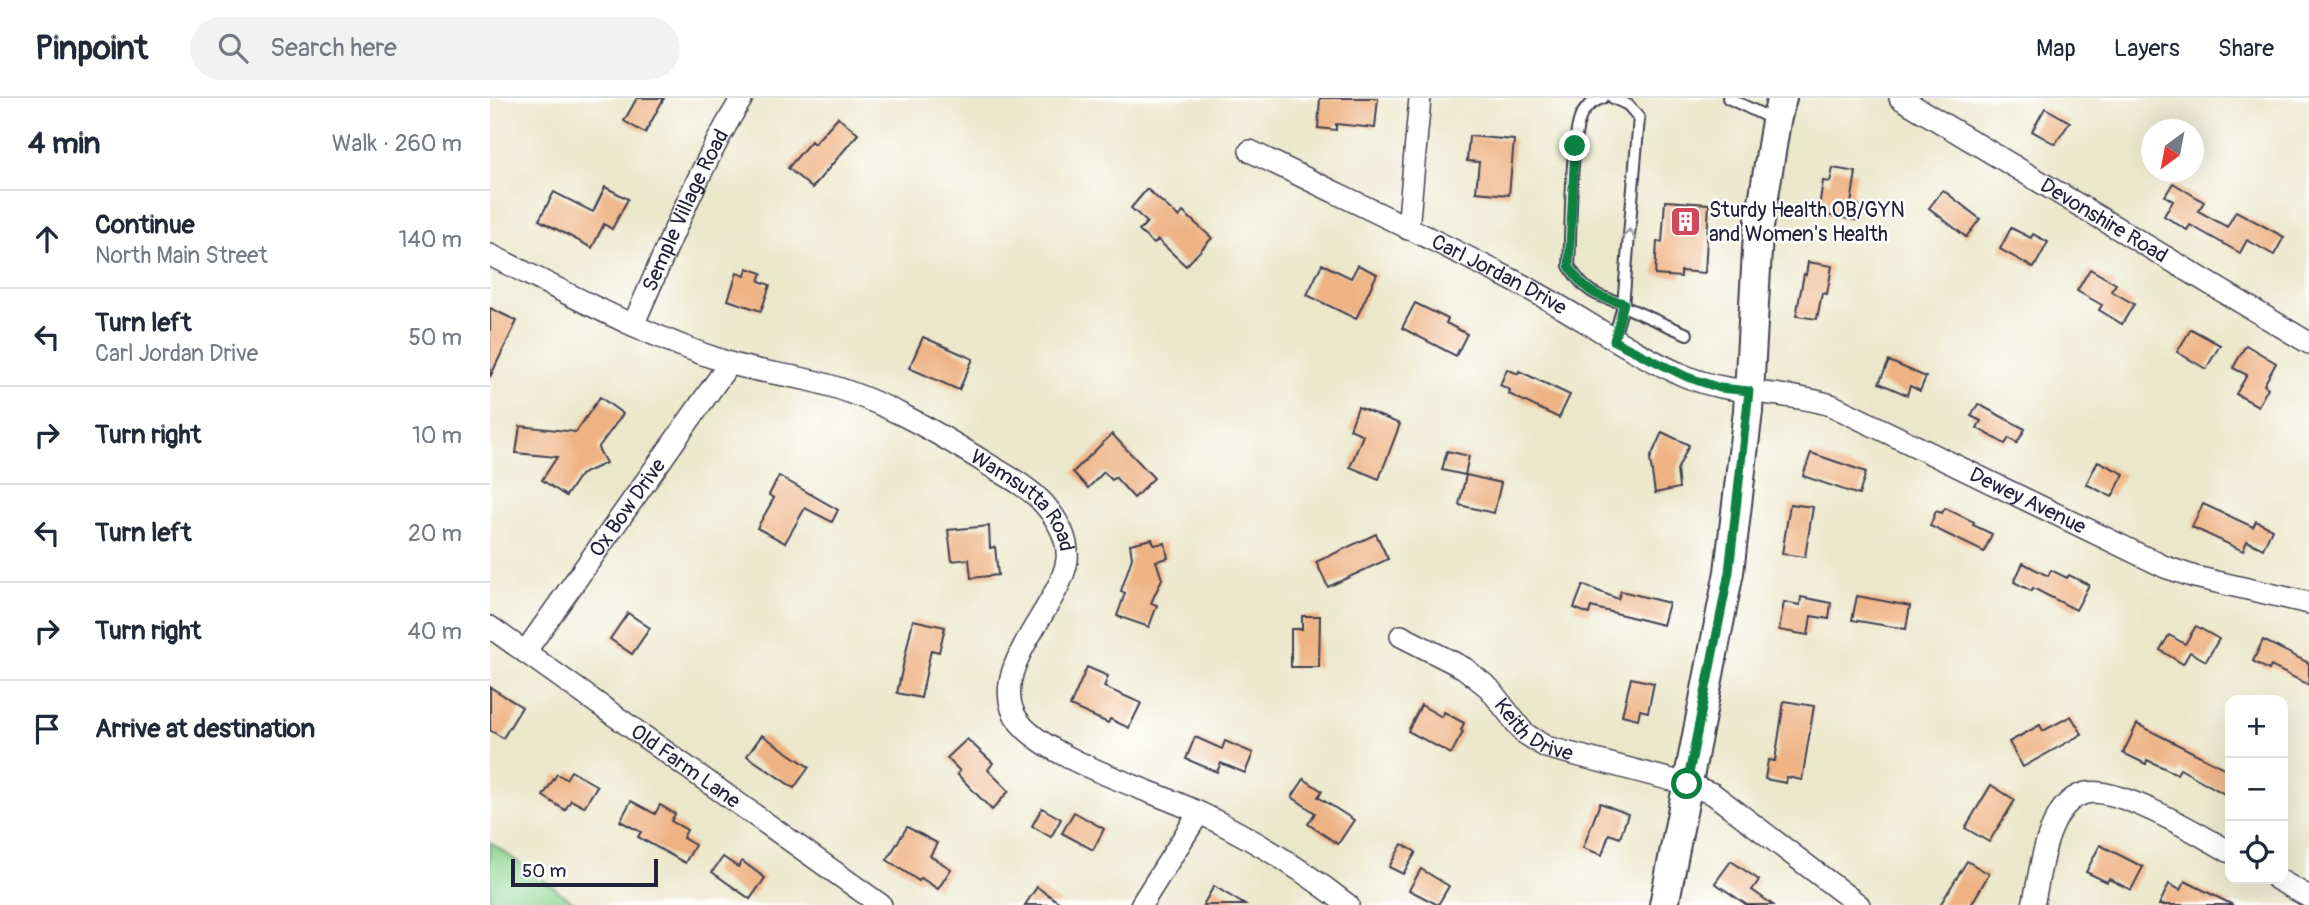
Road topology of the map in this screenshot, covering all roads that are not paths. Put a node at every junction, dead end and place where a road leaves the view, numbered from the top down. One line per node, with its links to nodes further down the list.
1 (742, 98): 13 (street, Semple Village Road)
2 (1420, 98): 10 (street)
3 (1603, 98): 12 (lane)
4 (1613, 98): 7 (lane)
5 (1728, 98): 8 (lane)
6 (1900, 98): 16 (street, Devonshire Road)
7 (1629, 102): 12 (lane, one-way to 7)
8 (1779, 110): 18 (main road)
9 (1250, 151): 10 (street, Carl Jordan Drive)
10 (1408, 229): 15 (street, Carl Jordan Drive)
11 (490, 255): 13 (street, Wamsutta Road)
12 (1624, 304): 14 (lane); 15 (lane)
13 (633, 325): 17 (street, Wamsutta Road)
14 (1687, 334)
15 (1614, 341): 18 (street, Carl Jordan Drive)
16 (2309, 343)
17 (729, 364): 22 (street, Ox Bow Drive); 24 (street, Wamsutta Road)
18 (1749, 391): 19 (street, Dewey Avenue); 23 (main road)
19 (2309, 603)
20 (490, 627): 22 (street, Old Farm Lane)
21 (1401, 636): 23 (street, Keith Drive)
22 (525, 652): 28 (street, Old Farm Lane)
23 (1687, 784): 31 (main road); 32 (street, Keith Drive)
24 (1199, 813): 29 (street); 30 (street, Wamsutta Road)
25 (2225, 849): 33 (street)
26 (2286, 884): 27 (street)
27 (2309, 897)
28 (881, 905)
29 (1141, 905)
30 (1348, 905)
31 (1664, 905)
32 (1859, 905)
33 (2033, 905)

